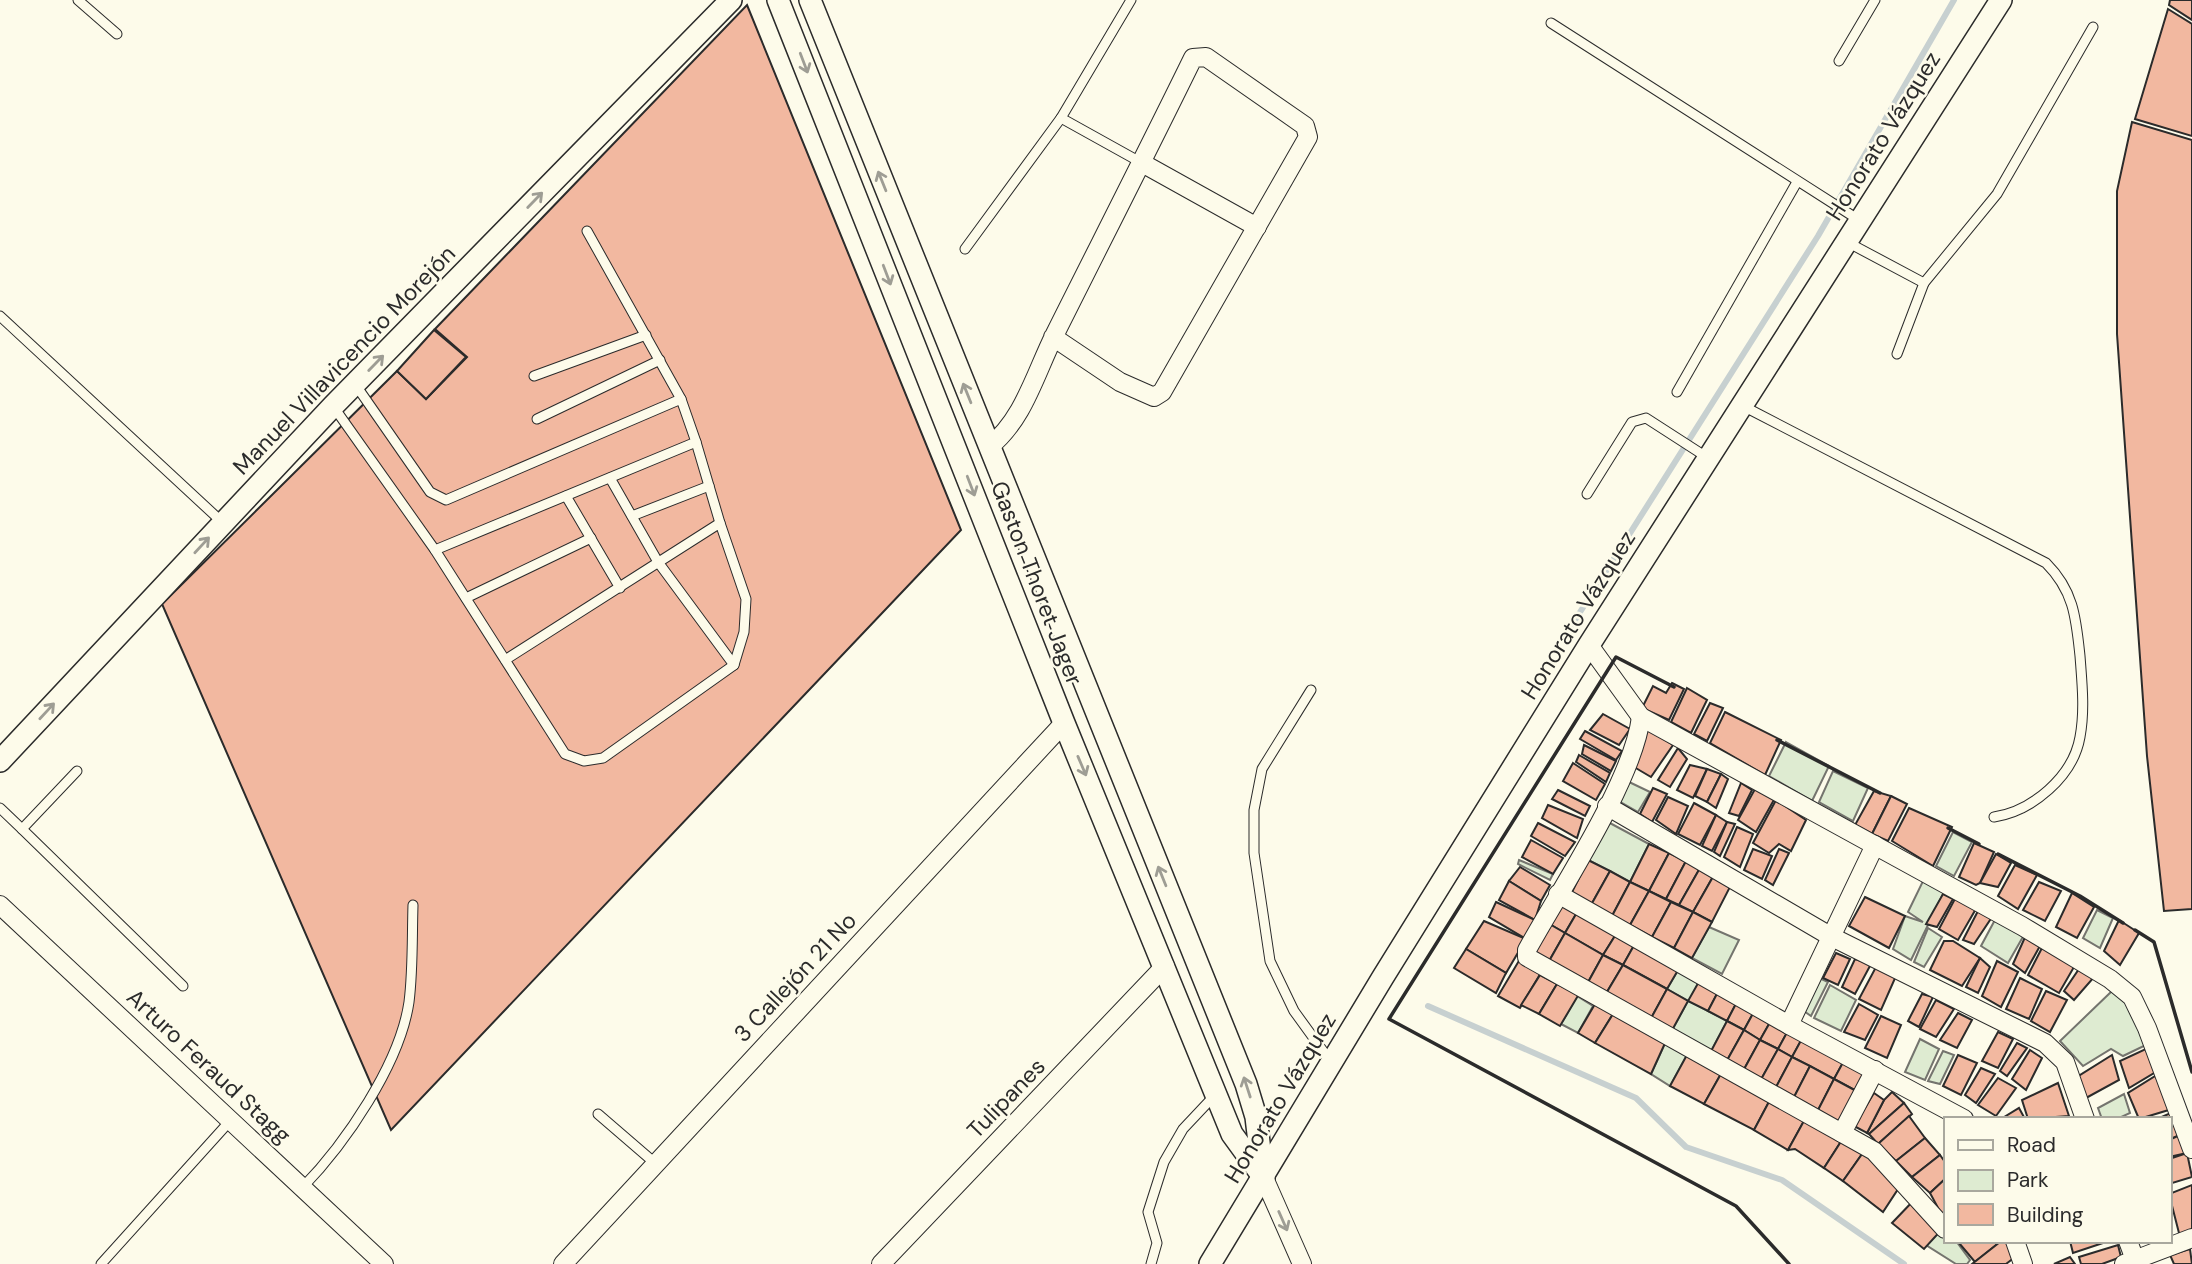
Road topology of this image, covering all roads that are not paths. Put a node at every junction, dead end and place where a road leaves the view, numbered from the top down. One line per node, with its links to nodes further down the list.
1 (78, 0): 10 (lane)
2 (731, 0): 27 (street, Manuel Villavicencio Morejón, one-way to 2)
3 (778, 0): 53 (street, Gaston Thoret Jager, one-way to 53)
4 (810, 0): 34 (street, Gaston Thoret Jager, one-way to 4)
5 (1131, 0): 12 (lane)
6 (1875, 0): 11 (lane)
7 (2001, 0): 15 (street, Honorato Vázquez)
8 (1551, 23): 14 (lane)
9 (2093, 27): 20 (lane)
10 (117, 34)
11 (1839, 61)
12 (1061, 118): 13 (lane); 19 (lane)
13 (1142, 163): 16 (street); 16 (street); 23 (street)
14 (1797, 182): 15 (lane); 28 (lane)
15 (1852, 215): 18 (street, Honorato Vázquez)
16 (1257, 227): 23 (street)
17 (587, 231): 22 (lane)
18 (1847, 242): 20 (lane); 31 (street, Honorato Vázquez)
19 (965, 249)
20 (1924, 283): 24 (lane)
21 (0, 316): 42 (lane)
22 (646, 335): 25 (lane); 26 (lane)
23 (1053, 337): 34 (street)
24 (1897, 354)
25 (660, 360): 29 (lane); 32 (lane)
26 (534, 376)
27 (355, 384): 29 (lane); 30 (street, Manuel Villavicencio Morejón)
28 (1677, 392)
29 (681, 399): 33 (lane)
30 (333, 406): 42 (street, Manuel Villavicencio Morejón); 44 (lane)
31 (1743, 406): 35 (street, Honorato Vázquez); 58 (lane)
32 (537, 419)
33 (696, 442): 36 (lane); 37 (lane)
34 (989, 447): 78 (street, Gaston Thoret Jager, one-way to 34)
35 (1700, 453): 38 (lane); 48 (street, Honorato Vázquez)
36 (610, 478): 39 (lane); 40 (lane)
37 (709, 486): 40 (lane); 41 (lane)
38 (1587, 494)
39 (566, 496): 43 (lane); 44 (lane)
40 (632, 516): 45 (lane)
41 (720, 523): 45 (lane); 50 (lane)
42 (223, 524): 54 (street, Manuel Villavicencio Morejón, one-way to 42)
43 (590, 538): 46 (lane); 47 (lane)
44 (435, 550): 47 (lane)
45 (658, 562): 46 (lane); 50 (lane)
46 (620, 589): 49 (lane)
47 (466, 598): 49 (lane)
48 (1589, 645): 52 (street); 68 (street, Honorato Vázquez)
49 (505, 660): 50 (lane)
50 (734, 665)
51 (1311, 690): 68 (lane)
52 (1641, 717): 56 (street); 60 (street)
53 (1064, 723): 65 (street, Gaston Thoret Jager, one-way to 65); 77 (street, 3 Callejón 21 No)
54 (0, 761)
55 (77, 771): 59 (lane)
56 (1607, 806): 61 (street); 64 (street)
57 (0, 808): 59 (lane)
58 (1994, 817)
59 (22, 829): 66 (lane)
60 (1875, 845): 64 (street); 76 (street)
61 (1558, 894): 67 (street); 75 (street)
62 (0, 905): 74 (street, Arturo Feraud Stagg)
63 (413, 905): 79 (lane)
64 (1830, 936): 67 (street); 73 (street)
65 (1165, 966): 70 (street, Gaston Thoret Jager); 88 (street, Tulipanes)
66 (183, 986)
67 (1789, 1025): 69 (street)
68 (1332, 1064): 78 (street, Honorato Vázquez)
69 (1875, 1070): 72 (street); 75 (street)
70 (1216, 1094): 78 (street, Gaston Thoret Jager); 89 (lane)
71 (598, 1114): 77 (lane)
72 (1960, 1117)
73 (2084, 1117)
74 (230, 1121): 79 (street, Arturo Feraud Stagg); 85 (lane)
75 (1842, 1133): 80 (street)
76 (2192, 1149)
77 (656, 1164): 87 (street, 3 Callejón 21 No)
78 (1264, 1178): 90 (street, Honorato Vázquez); 91 (street, Gaston Thoret Jager, one-way to 91)
79 (302, 1188): 86 (street, Arturo Feraud Stagg)
80 (1944, 1228)
81 (2192, 1237): 84 (street)
82 (2016, 1243): 92 (street)
83 (2128, 1243): 84 (street)
84 (2130, 1262)
85 (101, 1264)
86 (384, 1264)
87 (562, 1264)
88 (881, 1264)
89 (1151, 1264)
90 (1210, 1264)
91 (1302, 1264)
92 (2023, 1264)

